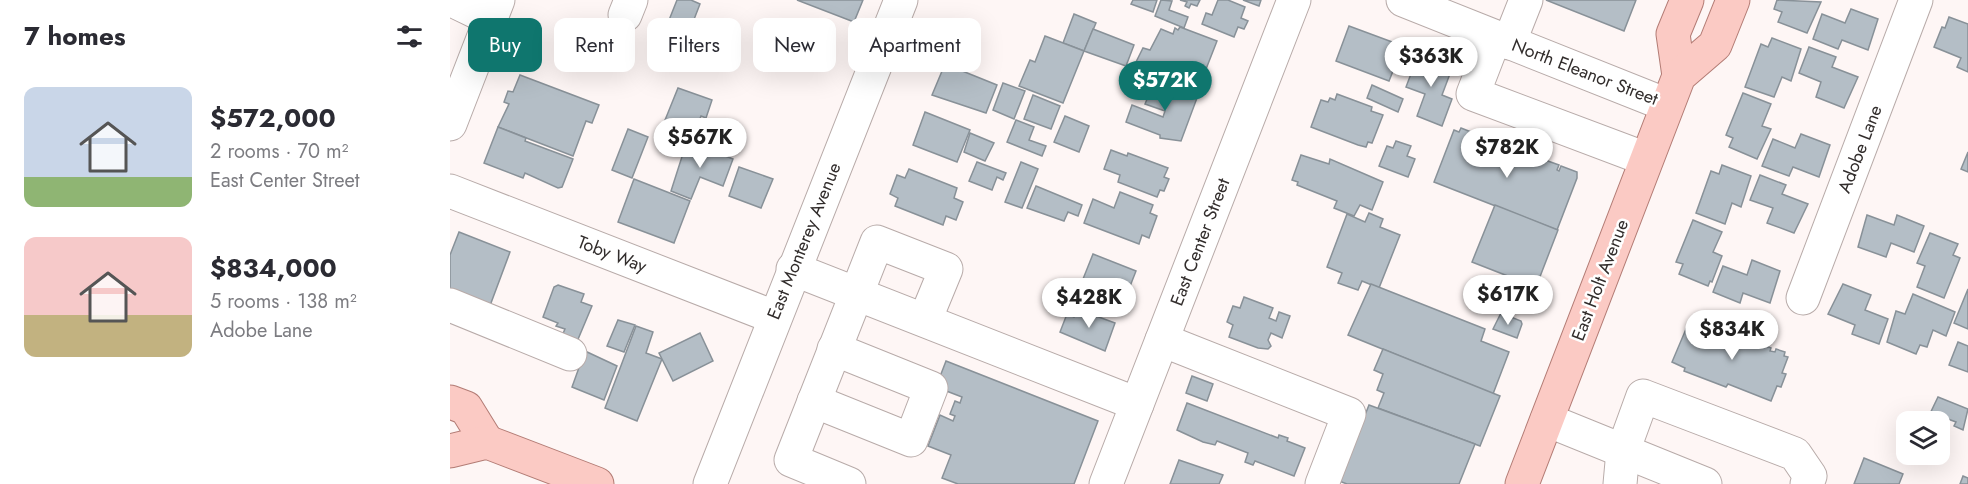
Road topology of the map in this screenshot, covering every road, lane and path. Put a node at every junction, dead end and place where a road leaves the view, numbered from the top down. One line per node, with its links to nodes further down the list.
1 (901, 0): 15 (street, East Monterey Avenue)
2 (1293, 0): 21 (street, East Center Street)
3 (1403, 0): 10 (street, North Eleanor Street)
4 (1526, 0): 10 (street)
5 (1687, 0): 11 (main road, East Holt Avenue)
6 (1733, 0): 11 (main road, East Holt Avenue)
7 (1916, 0): 17 (street, Adobe Lane)
8 (452, 1): 9 (street)
9 (494, 10): 12 (street)
10 (1502, 40): 11 (street, North Eleanor Street); 13 (street)
11 (1673, 90): 13 (main road, East Holt Avenue)
12 (450, 124)
13 (1646, 159): 27 (main road, East Holt Avenue)
14 (450, 191): 19 (street, Toby Way)
15 (793, 268): 16 (street); 19 (street, East Monterey Avenue)
16 (856, 293): 20 (street); 20 (street); 22 (street)
17 (1803, 298)
18 (450, 305): 23 (street)
19 (774, 317): 32 (street, East Monterey Avenue)
20 (925, 320): 26 (street)
21 (1162, 340): 26 (street, East Center Street); 35 (street)
22 (834, 349): 24 (street); 24 (street)
23 (570, 354)
24 (814, 401): 33 (street)
25 (450, 402): 28 (main road)
26 (1137, 404): 34 (street, East Center Street)
27 (1547, 420): 30 (street); 36 (main road, East Holt Avenue)
28 (487, 442): 29 (main road); 31 (main road)
29 (450, 451)
30 (1623, 451): 37 (street); 38 (street); 39 (street)
31 (597, 484)
32 (710, 484)
33 (849, 484)
34 (1106, 484)
35 (1322, 484)
36 (1522, 484)
37 (1620, 484)
38 (1705, 484)
39 (1807, 484)

